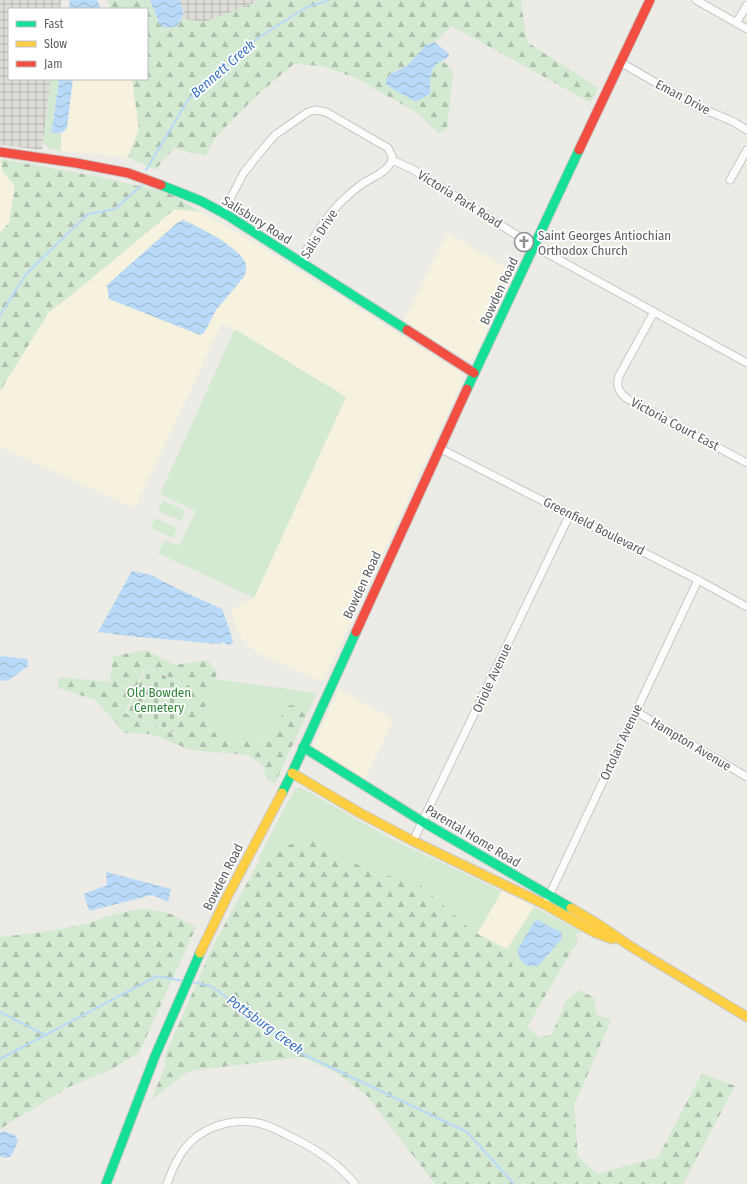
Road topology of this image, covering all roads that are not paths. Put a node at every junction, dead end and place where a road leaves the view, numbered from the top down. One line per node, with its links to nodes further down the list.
1 (650, 0): 6 (main road, Bowden Road)
2 (696, 0): 4 (street)
3 (747, 5): 4 (street)
4 (736, 23): 5 (street)
5 (747, 30)
6 (620, 62): 7 (street, Eman Drive); 13 (main road, Bowden Road)
7 (747, 130)
8 (747, 150): 11 (street)
9 (0, 152): 12 (main road, Salisbury Road)
10 (392, 160): 12 (street); 13 (street, Victoria Park Road); 14 (street, Salis Drive)
11 (730, 180)
12 (223, 213): 14 (main road, Salisbury Road)
13 (534, 246): 15 (street, Victoria Park Road); 17 (main road, Bowden Road)
14 (300, 263): 17 (main road, Salisbury Road)
15 (654, 312): 16 (street, Victoria Park Road); 19 (street, Victoria Court East)
16 (747, 363)
17 (474, 373): 18 (main road, Bowden Road)
18 (440, 448): 20 (street, Greenfield Boulevard); 24 (main road, Bowden Road)
19 (747, 463)
20 (570, 514): 21 (street, Greenfield Boulevard); 27 (street, Oriole Avenue)
21 (698, 580): 22 (street, Greenfield Boulevard); 23 (street, Ortolan Avenue)
22 (747, 608)
23 (635, 711): 26 (street, Hampton Avenue); 31 (street, Ortolan Avenue)
24 (303, 747): 25 (main road, Bowden Road); 27 (main road, Parental Home Road)
25 (292, 773): 28 (main road, Parental Home Road); 33 (main road, Bowden Road)
26 (747, 777)
27 (423, 822): 28 (street, Oriole Avenue); 29 (main road, Parental Home Road)
28 (413, 841): 30 (main road, Parental Home Road)
29 (522, 881): 30 (main road); 31 (main road, Parental Home Road)
30 (517, 891): 31 (main road, Parental Home Road)
31 (546, 900): 32 (main road, Parental Home Road)
32 (747, 1017)
33 (106, 1184)
34 (167, 1184): 35 (street)
35 (355, 1184)

